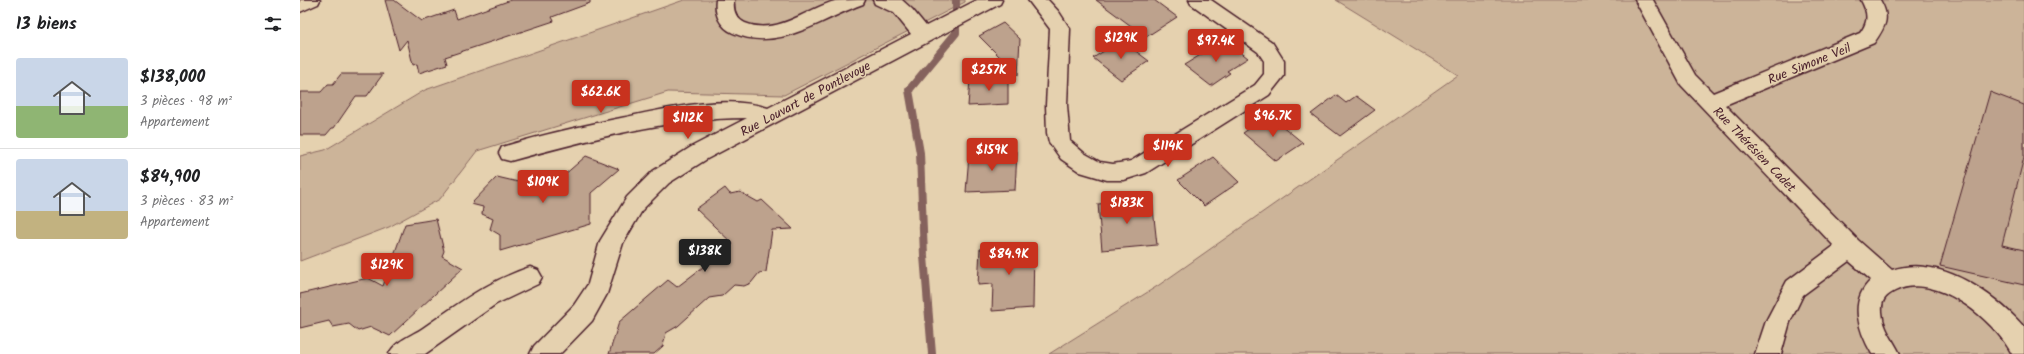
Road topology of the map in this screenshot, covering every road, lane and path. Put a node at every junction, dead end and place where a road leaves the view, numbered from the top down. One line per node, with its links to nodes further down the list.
1 (311, 0): 10 (street)
2 (725, 0): 3 (street)
3 (856, 0)
4 (882, 0): 11 (street)
5 (993, 0): 11 (street, Rue Louvart de Pontlevoye)
6 (1037, 0): 7 (street)
7 (1198, 0)
8 (1644, 0): 12 (street, Rue Thérésien Cadet)
9 (1870, 0): 12 (street, Rue Simone Veil)
10 (300, 6)
11 (932, 32): 13 (street, Rue Louvart de Pontlevoye)
12 (1710, 103): 15 (street, Rue Thérésien Cadet)
13 (770, 116): 14 (street); 20 (street, Rue Louvart de Pontlevoye)
14 (510, 152)
15 (1850, 247): 17 (street, Rue Thérésien Cadet); 21 (street)
16 (530, 277): 19 (street)
17 (1888, 281): 18 (street); 22 (street)
18 (2024, 352)
19 (402, 354)
20 (543, 354)
21 (1768, 354)
22 (1887, 354)

